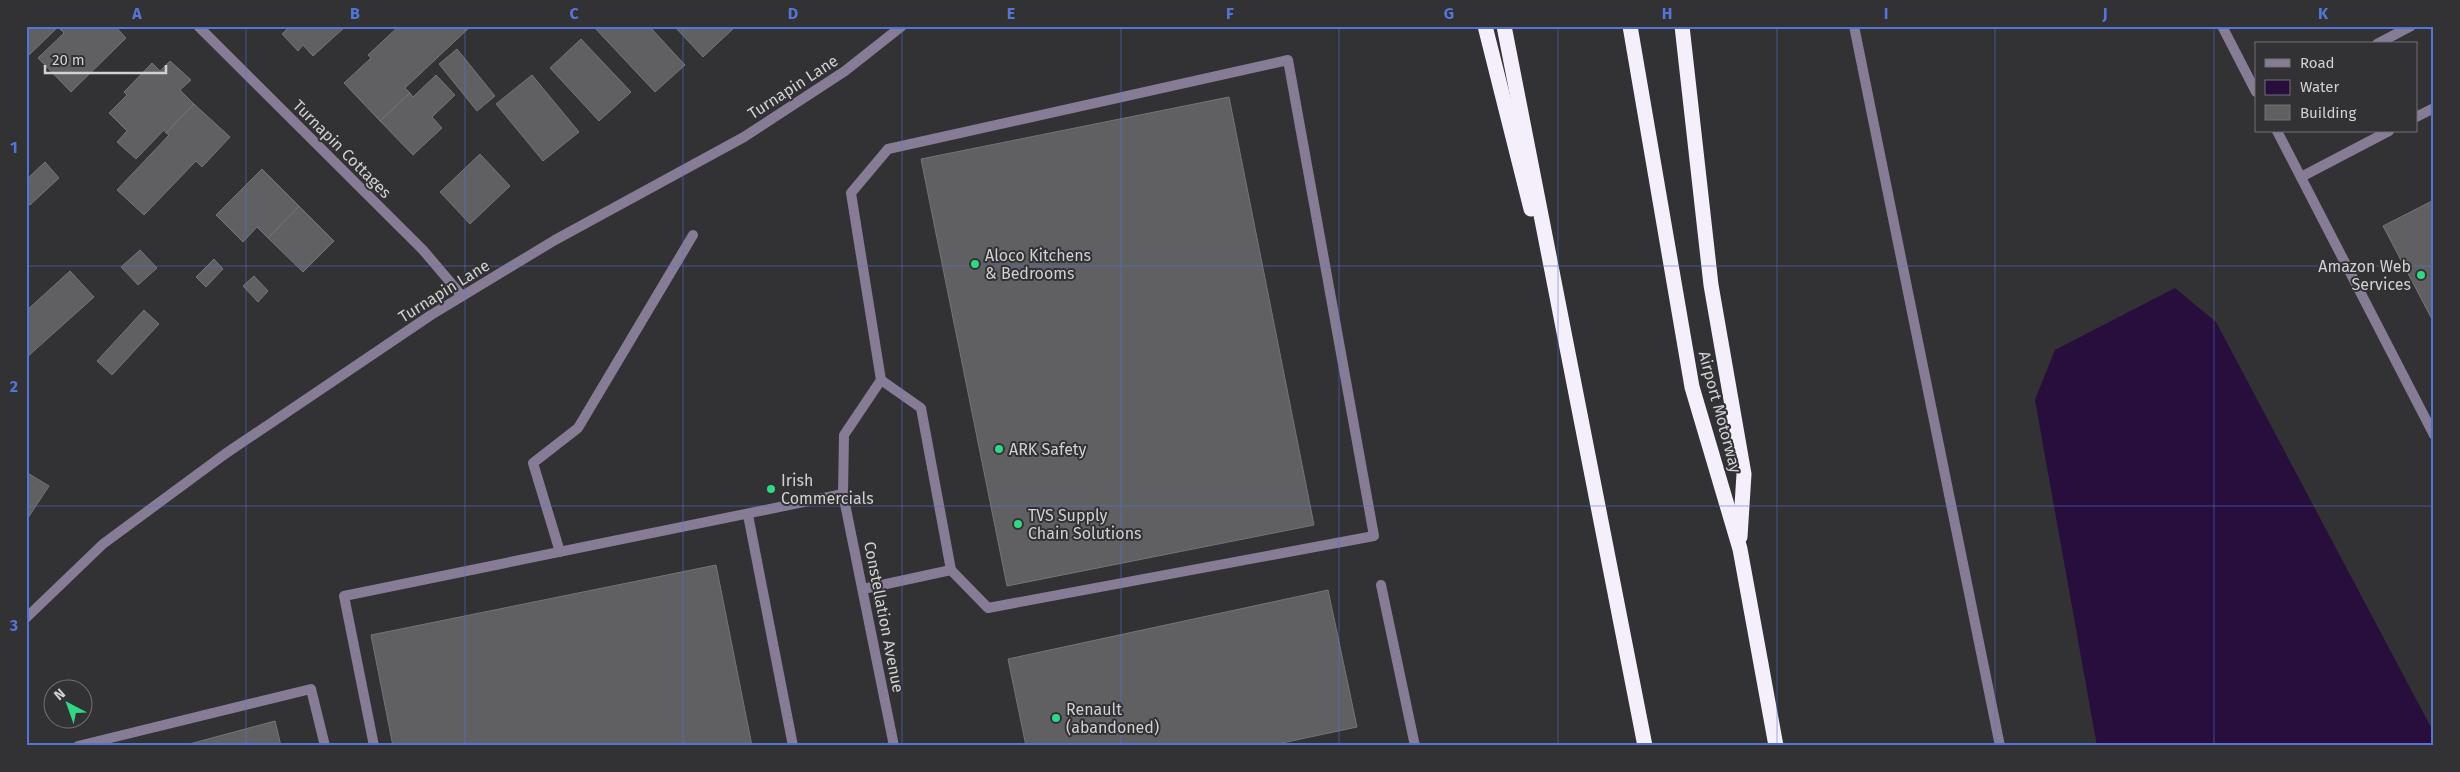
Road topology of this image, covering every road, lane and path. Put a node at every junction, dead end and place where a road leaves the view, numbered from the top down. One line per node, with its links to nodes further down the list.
1 (198, 26): 18 (street, Turnapin Cottages)
2 (902, 26): 18 (street, Turnapin Lane)
3 (1485, 26): 20 (highway)
4 (1504, 26): 20 (highway)
5 (1630, 26): 24 (highway, Airport Motorway)
6 (1682, 26): 24 (highway)
7 (1854, 26): 38 (street)
8 (2222, 26): 11 (street)
9 (2410, 26): 10 (street)
10 (2381, 42)
11 (2255, 90)
12 (2434, 108): 13 (street)
13 (2418, 116)
14 (2278, 132): 16 (street)
15 (2387, 132): 16 (street)
16 (2301, 177): 21 (street)
17 (693, 236): 25 (street)
18 (462, 296): 29 (street, Turnapin Lane)
19 (881, 380): 22 (street, Constellation Avenue); 26 (street); 26 (street)
20 (1577, 394): 36 (highway)
21 (2434, 435)
22 (843, 494): 23 (street); 28 (street, Constellation Avenue)
23 (748, 515): 25 (street); 33 (street)
24 (1740, 549): 37 (highway, Airport Motorway)
25 (560, 552): 32 (street)
26 (951, 570): 28 (street)
27 (1381, 585): 35 (street)
28 (863, 589): 34 (street, Constellation Avenue)
29 (26, 618)
30 (78, 746): 31 (street)
31 (325, 746)
32 (374, 746)
33 (793, 746)
34 (894, 746)
35 (1415, 746)
36 (1645, 746)
37 (1776, 746)
38 (2000, 746)

